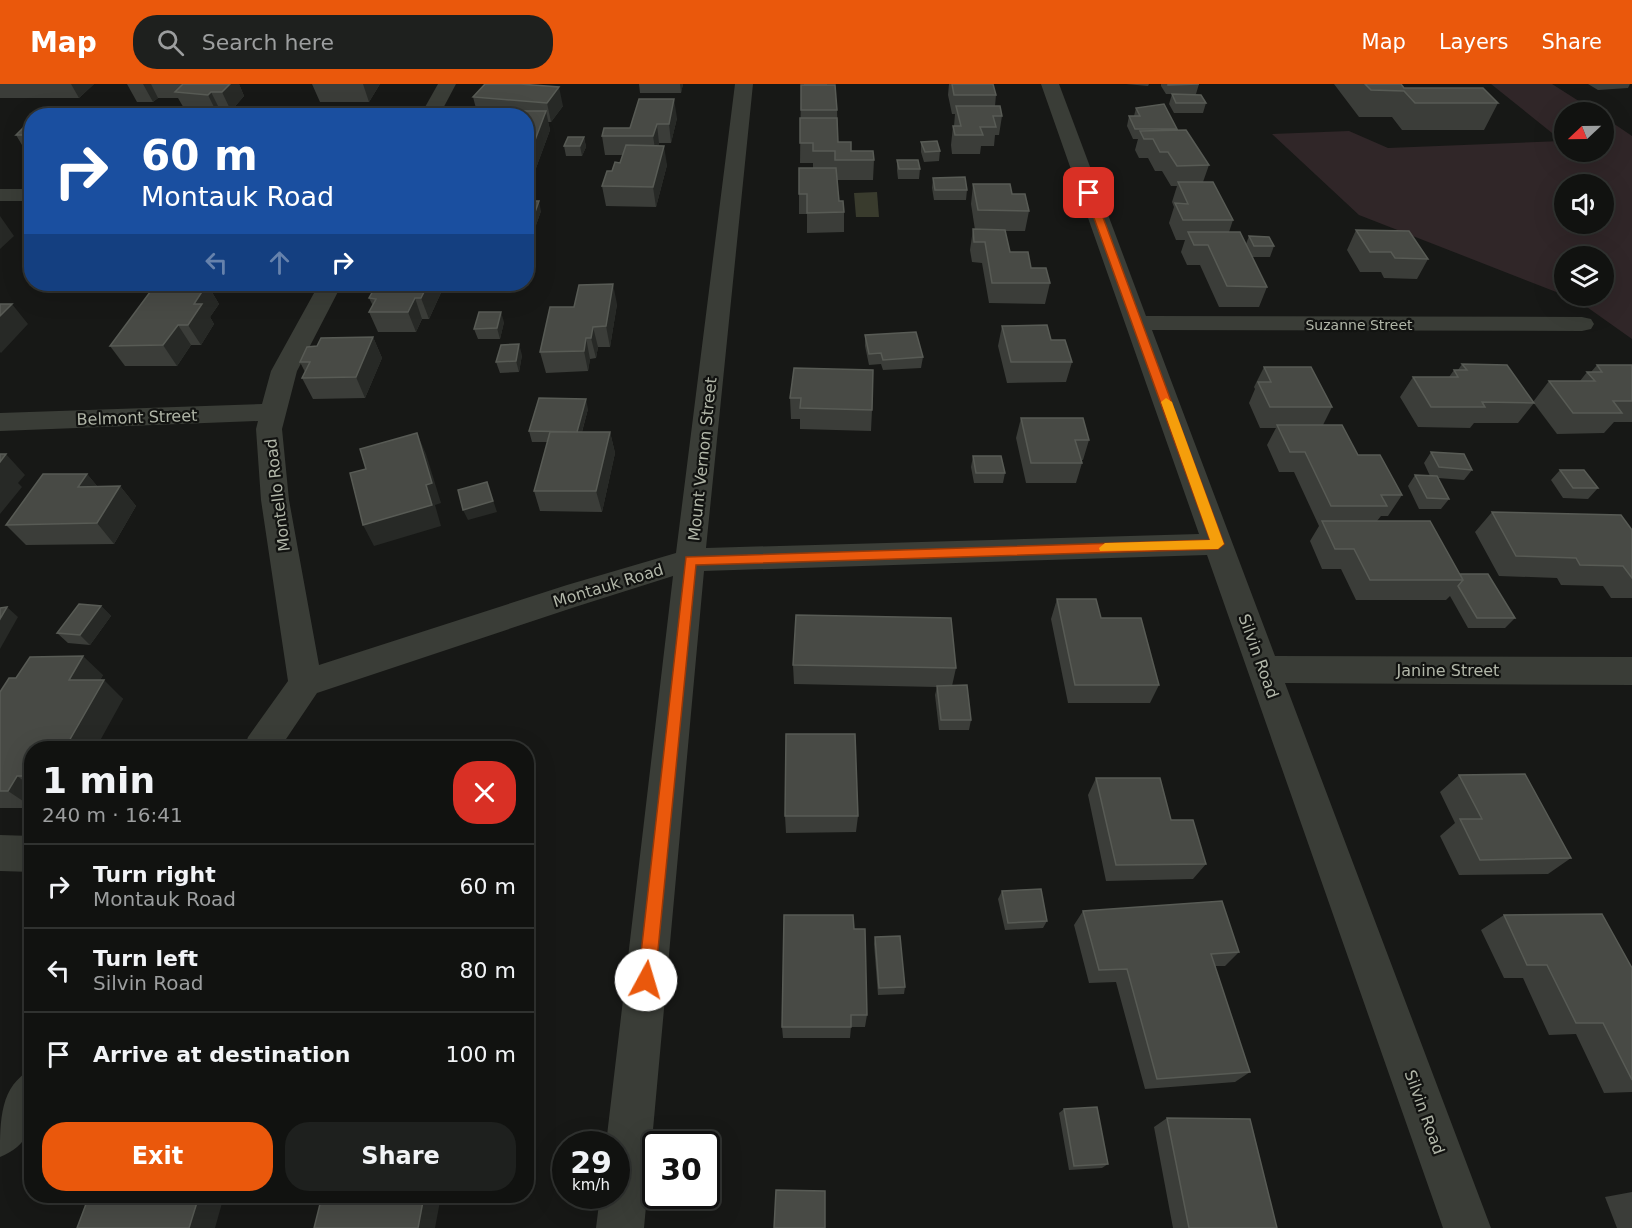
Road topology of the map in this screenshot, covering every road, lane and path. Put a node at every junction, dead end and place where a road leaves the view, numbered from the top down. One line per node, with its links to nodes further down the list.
1 (447, 84): 4 (street)
2 (744, 84): 13 (street, Mount Vernon Street)
3 (1050, 84): 8 (street, Silvin Road)
4 (434, 108)
5 (0, 195): 6 (street)
6 (24, 195)
7 (327, 291): 10 (street, Montello Road)
8 (1137, 323): 9 (street, Suzanne Street); 12 (street, Silvin Road)
9 (1582, 324)
10 (274, 412): 11 (street, Belmont Street); 16 (street, Montello Road)
11 (0, 423)
12 (1218, 544): 13 (street, Montauk Road); 14 (street, Silvin Road)
13 (690, 560): 16 (street, Montauk Road); 22 (street, Mount Vernon Street)
14 (1263, 669): 15 (street, Janine Street); 23 (street, Silvin Road)
15 (1632, 670)
16 (305, 683): 17 (street)
17 (266, 741)
18 (0, 853): 19 (street)
19 (24, 854)
20 (24, 1102): 21 (street)
21 (0, 1134)
22 (620, 1228)
23 (1467, 1228)

